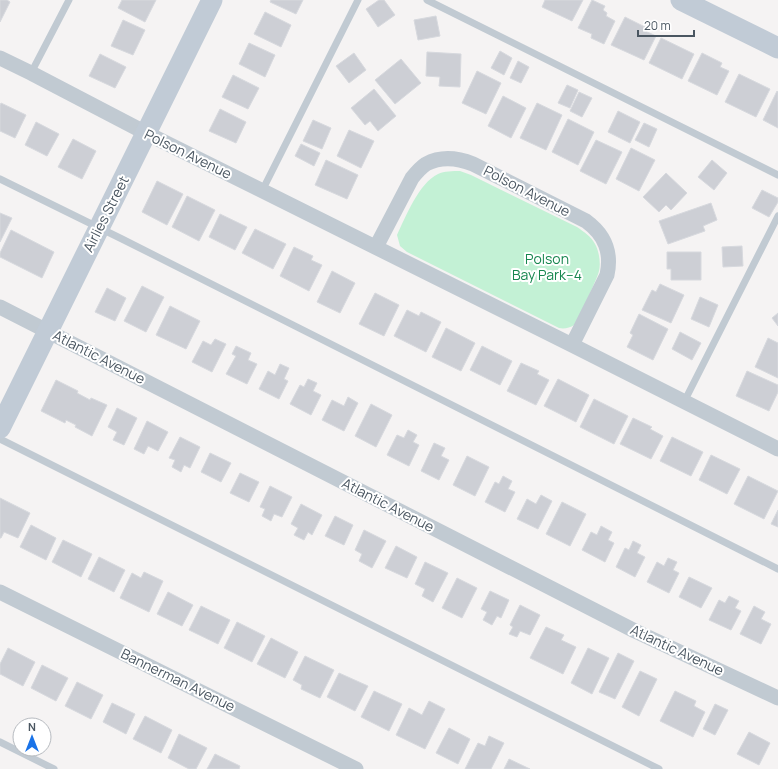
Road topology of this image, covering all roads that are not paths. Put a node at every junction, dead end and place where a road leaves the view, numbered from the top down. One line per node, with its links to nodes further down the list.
1 (69, 0): 8 (lane)
2 (212, 0): 9 (street, Airlies Street)
3 (358, 0): 12 (lane)
4 (427, 0): 10 (lane)
5 (681, 0): 6 (street)
6 (778, 48)
7 (0, 58): 8 (street, Polson Avenue)
8 (31, 73): 9 (street, Polson Avenue)
9 (146, 133): 12 (street, Polson Avenue); 14 (street, Airlies Street)
10 (778, 175)
11 (0, 179): 14 (lane)
12 (262, 191): 15 (street, Polson Avenue)
13 (778, 216): 19 (lane)
14 (99, 227): 17 (street, Airlies Street); 23 (lane)
15 (376, 247): 18 (street, Polson Avenue); 18 (street, Polson Avenue)
16 (0, 307): 17 (street, Atlantic Avenue)
17 (48, 331): 20 (street, Airlies Street); 25 (street, Atlantic Avenue)
18 (572, 345): 19 (street, Polson Avenue)
19 (684, 402): 22 (street, Polson Avenue)
20 (0, 428)
21 (0, 439): 29 (lane)
22 (778, 450)
23 (778, 569)
24 (0, 592): 28 (street, Bannerman Avenue)
25 (778, 698)
26 (0, 742): 27 (lane)
27 (54, 769)
28 (356, 769)
29 (659, 769)

